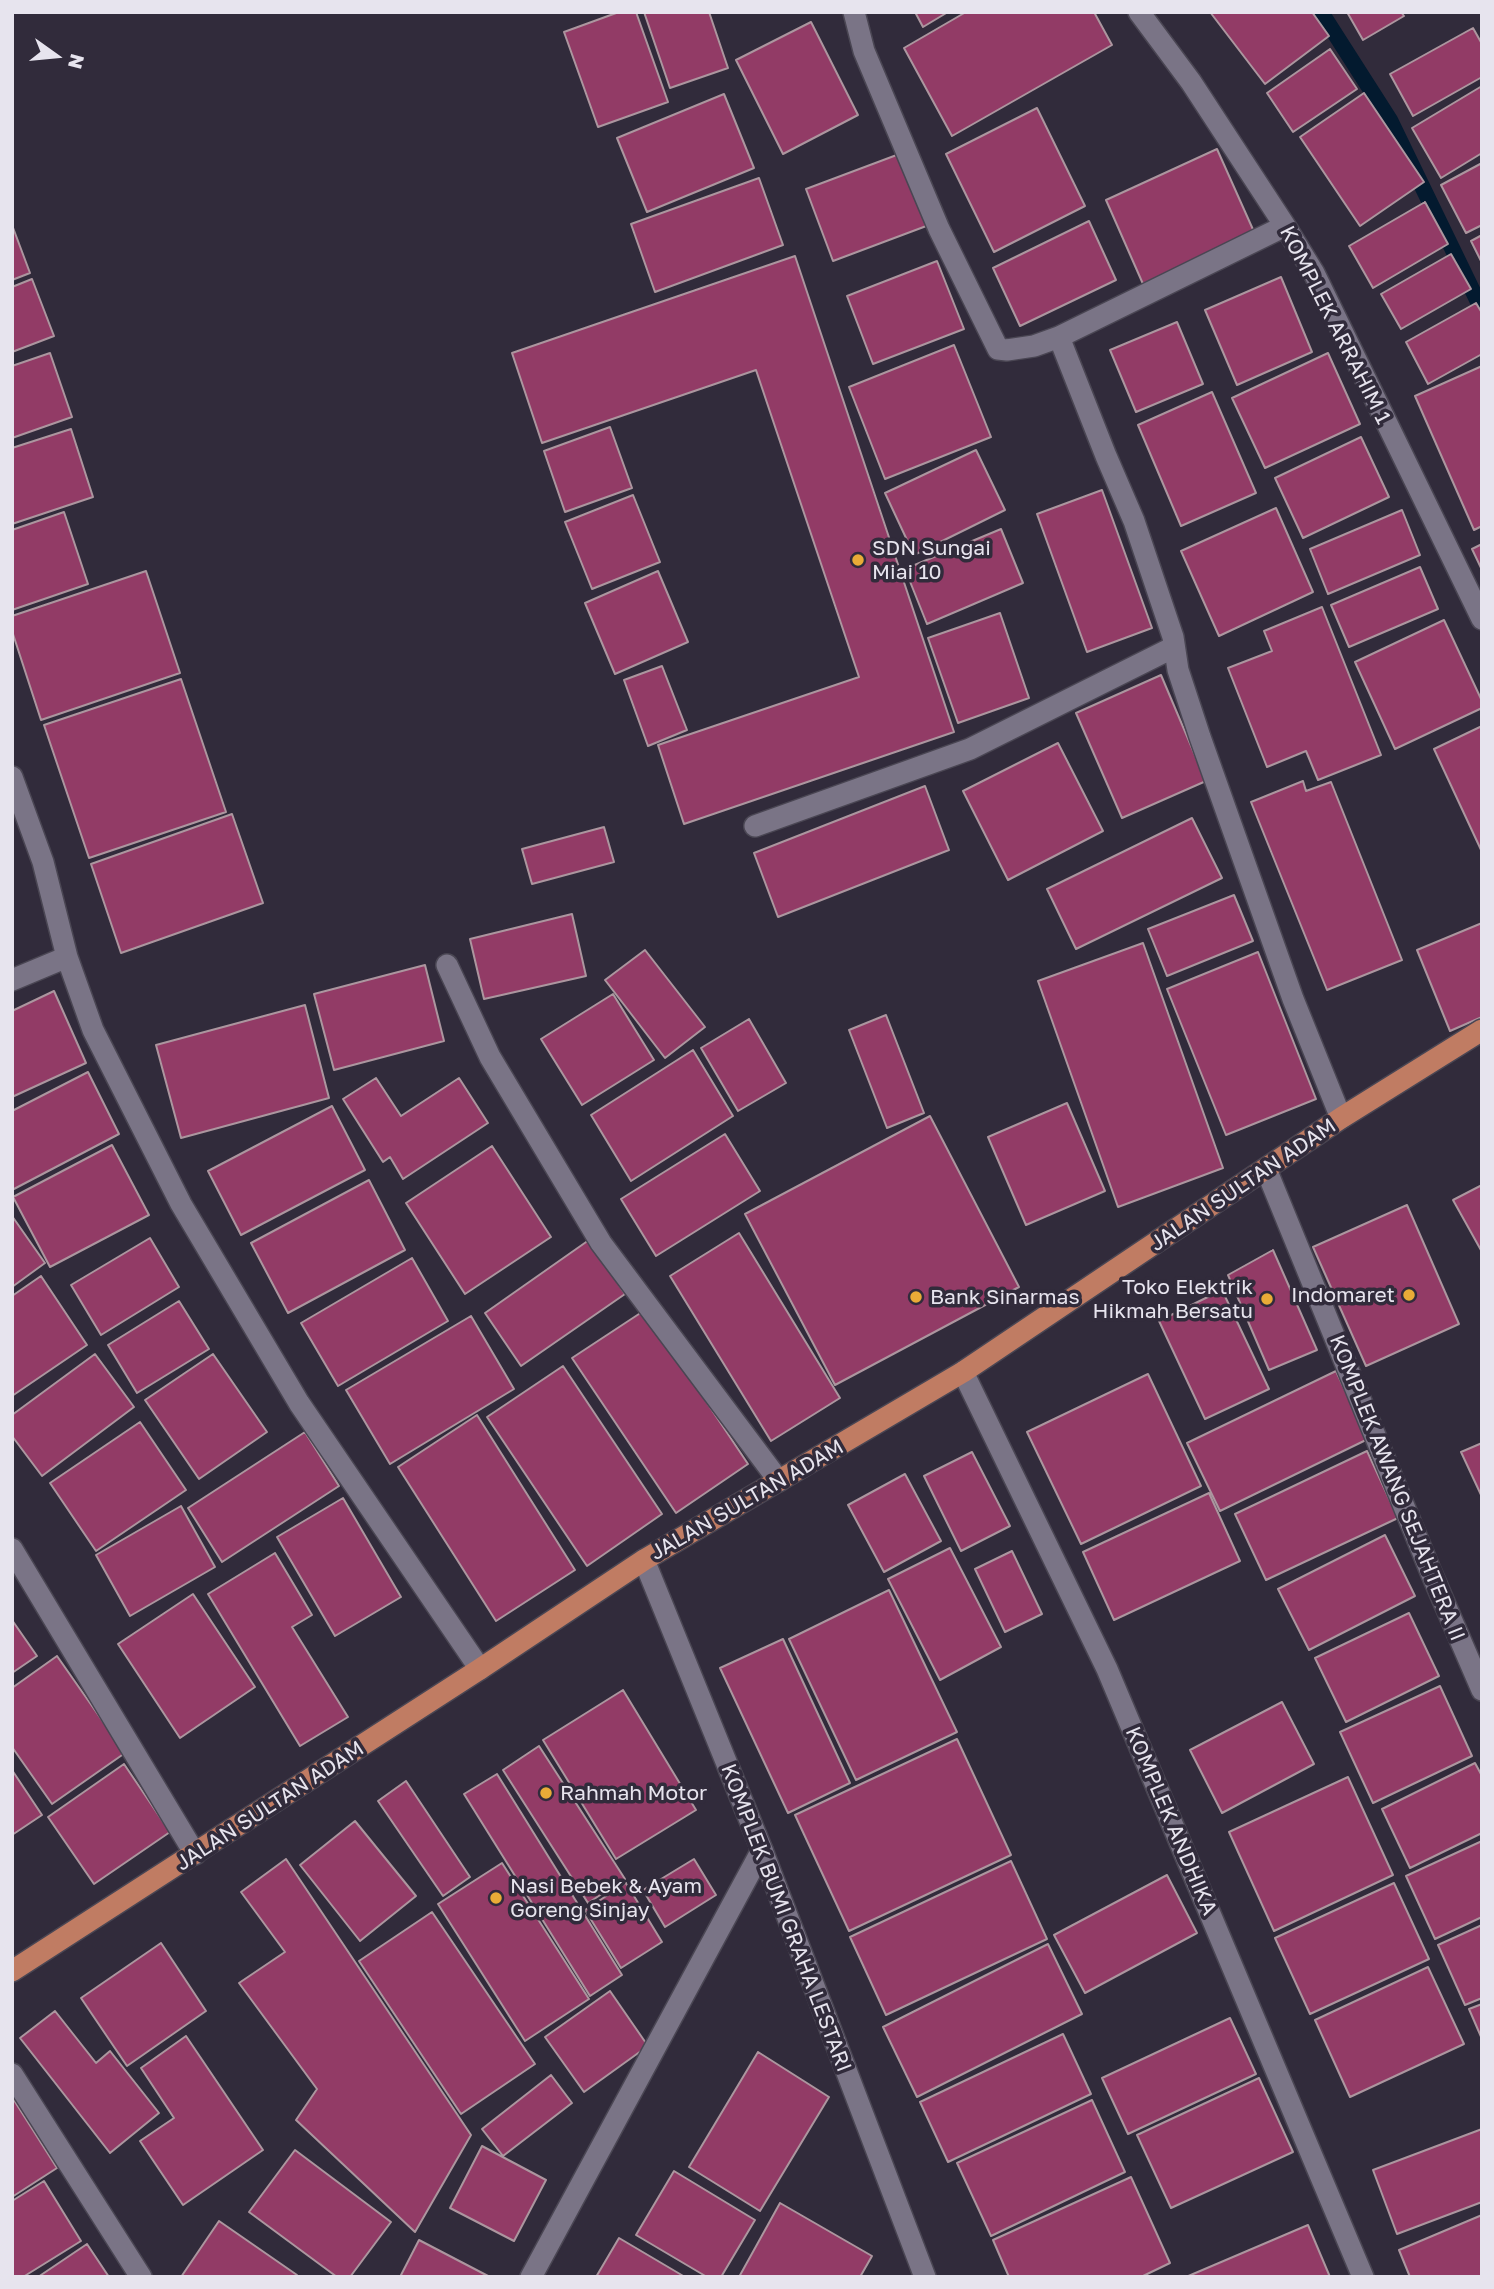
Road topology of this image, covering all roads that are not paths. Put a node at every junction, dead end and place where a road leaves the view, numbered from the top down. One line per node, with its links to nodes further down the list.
1 (854, 12): 4 (street)
2 (1139, 12): 3 (street, KOMPLEK ARRAHIM 1)
3 (1285, 226): 4 (street); 5 (street, KOMPLEK ARRAHIM 1)
4 (1059, 337): 6 (street)
5 (1482, 619)
6 (1174, 647): 8 (street); 13 (street)
7 (12, 777): 9 (street)
8 (755, 826)
9 (67, 957): 11 (street); 19 (street)
10 (447, 965): 16 (street)
11 (12, 980)
12 (1482, 1030): 13 (main road, JALAN SULTAN ADAM)
13 (1341, 1118): 14 (main road, JALAN SULTAN ADAM)
14 (1266, 1169): 15 (main road, JALAN SULTAN ADAM); 20 (street, KOMPLEK AWANG SEJAHTERA II)
15 (963, 1372): 16 (main road, JALAN SULTAN ADAM); 28 (street, KOMPLEK ANDHIKA)
16 (779, 1480): 18 (main road, JALAN SULTAN ADAM)
17 (12, 1549): 22 (street)
18 (643, 1560): 19 (main road, JALAN SULTAN ADAM); 21 (street, KOMPLEK BUMI GRAHA LESTARI)
19 (480, 1669): 22 (main road, JALAN SULTAN ADAM)
20 (1482, 1690)
21 (762, 1850): 25 (street, KOMPLEK BUMI GRAHA LESTARI); 27 (street)
22 (195, 1854): 23 (main road, JALAN SULTAN ADAM)
23 (12, 1971)
24 (12, 2074): 26 (street)
25 (920, 2273)
26 (141, 2277)
27 (531, 2277)
28 (1363, 2277)

